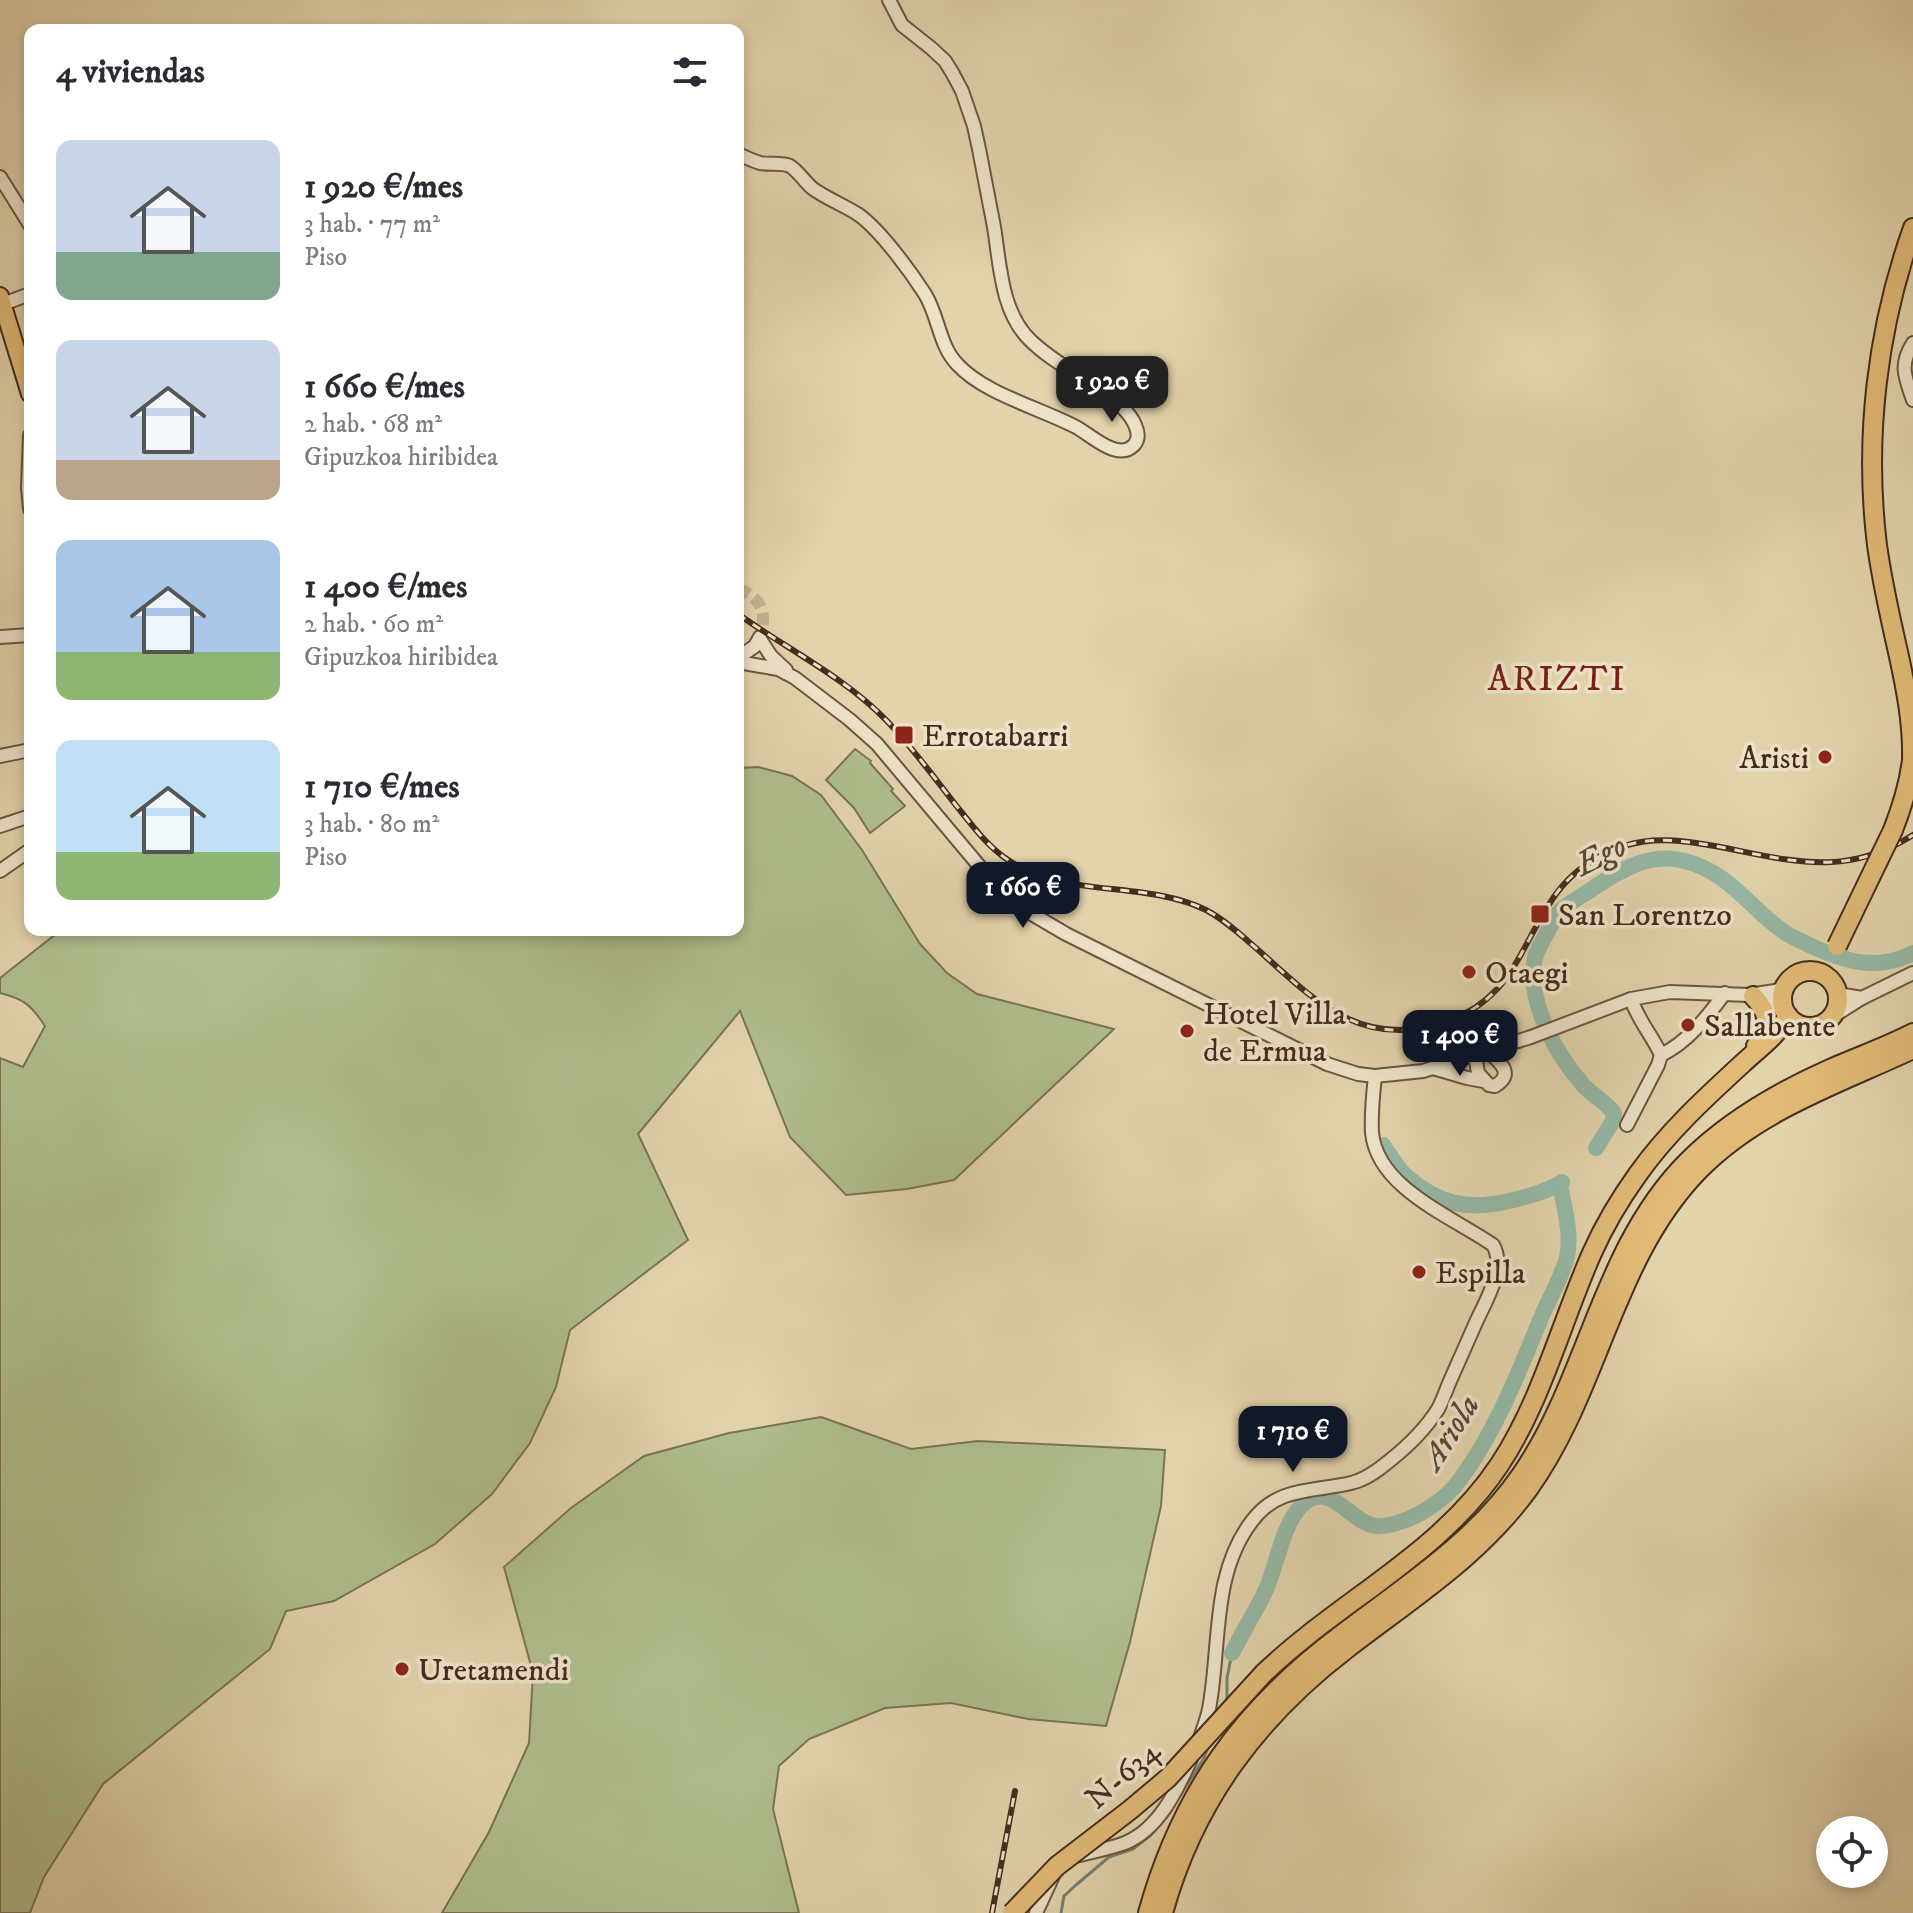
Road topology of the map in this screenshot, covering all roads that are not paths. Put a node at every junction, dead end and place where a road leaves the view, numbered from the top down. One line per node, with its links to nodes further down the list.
1 (889, 0): 2 (street)
2 (744, 157)
3 (0, 177): 4 (street)
4 (24, 215)
5 (1913, 228): 28 (highway, bridge)
6 (24, 295): 7 (street)
7 (2, 300): 8 (main road)
8 (5, 332): 11 (main road)
9 (1913, 343): 10 (street)
10 (1910, 372): 12 (street)
11 (24, 379)
12 (1913, 400)
13 (24, 635): 14 (street)
14 (0, 637)
15 (761, 640): 17 (street); 19 (street); 21 (street)
16 (744, 646): 17 (street)
17 (750, 650): 18 (street)
18 (744, 655)
19 (744, 658)
20 (744, 661): 21 (street)
21 (795, 678): 49 (street)
22 (24, 751): 23 (street)
23 (0, 756)
24 (24, 818): 25 (street)
25 (0, 826)
26 (24, 854): 27 (street)
27 (0, 871)
28 (1832, 956): 29 (highway); 32 (highway)
29 (1806, 971): 31 (highway); 32 (highway)
30 (1913, 973): 35 (street)
31 (1785, 987): 34 (street); 37 (highway)
32 (1837, 990): 35 (street); 38 (highway)
33 (1725, 993): 34 (street); 36 (street); 45 (street)
34 (1751, 996): 37 (street); 46 (highway)
35 (1862, 998): 38 (street)
36 (1631, 999): 41 (street); 45 (street)
37 (1786, 1013): 39 (highway); 42 (highway)
38 (1832, 1017): 39 (highway)
39 (1810, 1027): 42 (highway)
40 (1913, 1033): 52 (highway)
41 (1521, 1040): 44 (street); 48 (street)
42 (1762, 1047): 46 (highway)
43 (1913, 1049): 52 (highway)
44 (1482, 1053): 47 (street); 48 (street); 50 (street)
45 (1661, 1055): 51 (street)
46 (1742, 1064): 54 (highway, N-634, bridge)
47 (1433, 1068): 49 (street); 50 (street)
48 (1506, 1073): 50 (street)
49 (1375, 1076): 55 (street)
50 (1483, 1081)
51 (1627, 1125)
52 (1650, 1222): 53 (highway)
53 (1625, 1267): 56 (highway); 57 (highway)
54 (1012, 1913)
55 (1036, 1913)
56 (1148, 1913)
57 (1163, 1913)

